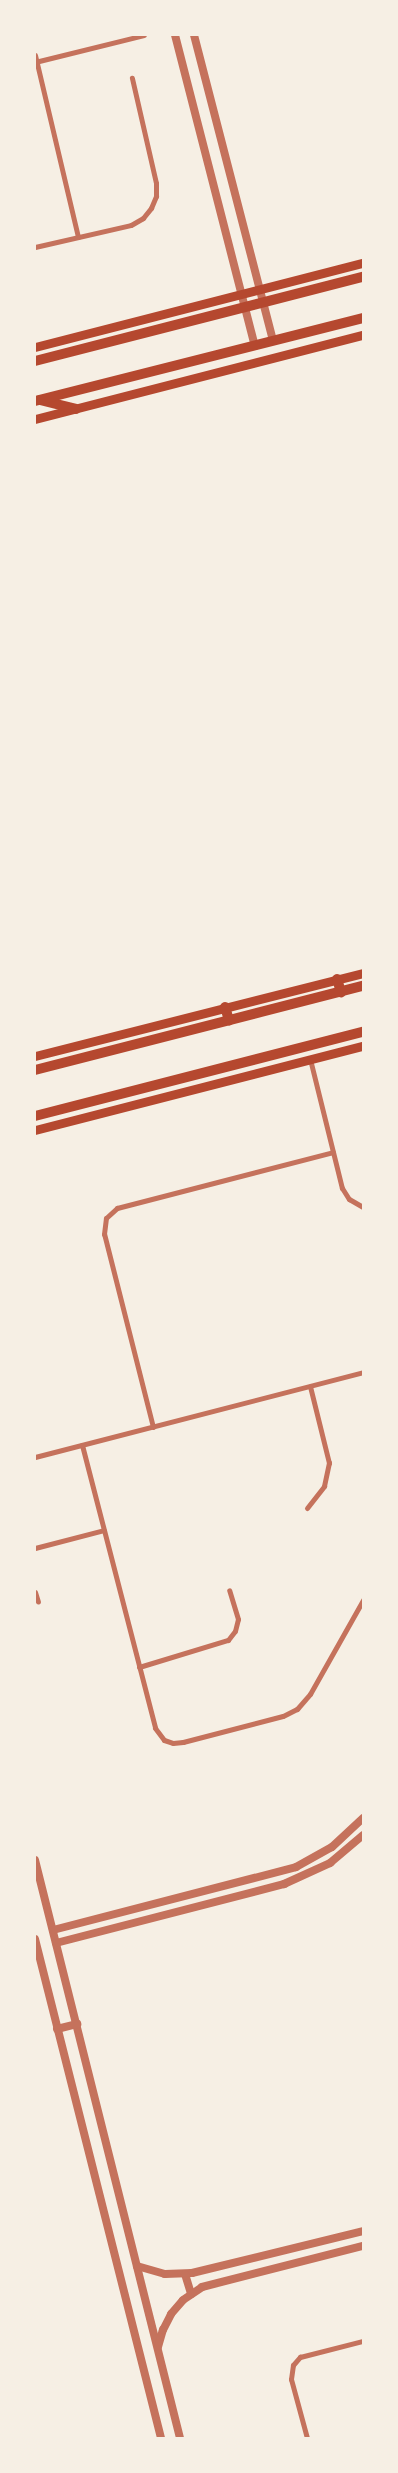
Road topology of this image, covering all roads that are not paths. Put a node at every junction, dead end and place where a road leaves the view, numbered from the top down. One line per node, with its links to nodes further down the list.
1 (144, 35): 5 (street)
2 (175, 35): 12 (street)
3 (194, 35): 11 (street)
4 (35, 55): 5 (street)
5 (36, 62): 7 (street)
6 (132, 78): 7 (street)
7 (78, 237): 8 (street)
8 (35, 247)
9 (363, 263): 11 (main road)
10 (363, 276): 13 (main road)
11 (260, 289): 12 (main road); 13 (street)
12 (242, 294): 14 (street); 19 (main road)
13 (262, 303): 14 (main road); 17 (street)
14 (245, 307): 18 (street); 20 (main road)
15 (363, 318): 17 (main road)
16 (363, 335): 22 (main road)
17 (272, 342): 18 (main road)
18 (255, 346): 21 (main road)
19 (35, 347)
20 (35, 361)
21 (37, 400): 22 (main road)
22 (76, 409): 23 (main road)
23 (35, 420)
24 (363, 973): 25 (main road)
25 (337, 979): 27 (main road); 28 (main road)
26 (363, 986): 27 (main road)
27 (341, 992): 29 (main road)
28 (225, 1007): 29 (main road); 32 (main road)
29 (229, 1020): 34 (main road)
30 (363, 1032): 35 (main road)
31 (363, 1046): 33 (main road)
32 (35, 1056)
33 (310, 1059): 36 (main road); 37 (street)
34 (35, 1070)
35 (35, 1116)
36 (35, 1130)
37 (333, 1152): 38 (street); 41 (street)
38 (363, 1207)
39 (363, 1372): 40 (street)
40 (310, 1386): 41 (street); 44 (street)
41 (153, 1427): 42 (street)
42 (82, 1445): 43 (street); 45 (street)
43 (35, 1457)
44 (307, 1508)
45 (104, 1530): 46 (street); 51 (street)
46 (35, 1548)
47 (229, 1590): 51 (street)
48 (35, 1592): 50 (street)
49 (363, 1600): 51 (street)
50 (38, 1602)
51 (139, 1667)
52 (363, 1818): 55 (street)
53 (363, 1835): 57 (street)
54 (35, 1860): 55 (street)
55 (53, 1930): 57 (street)
56 (35, 1939): 58 (street)
57 (56, 1944): 59 (street)
58 (36, 1949): 60 (street)
59 (77, 2024): 60 (street); 63 (street)
60 (57, 2029): 68 (street)
61 (363, 2230): 64 (street)
62 (363, 2246): 65 (street)
63 (137, 2266): 64 (street); 67 (street)
64 (185, 2274): 65 (street)
65 (191, 2294): 67 (street)
66 (363, 2341): 70 (street)
67 (158, 2349): 69 (street)
68 (161, 2438)
69 (180, 2438)
70 (307, 2438)

